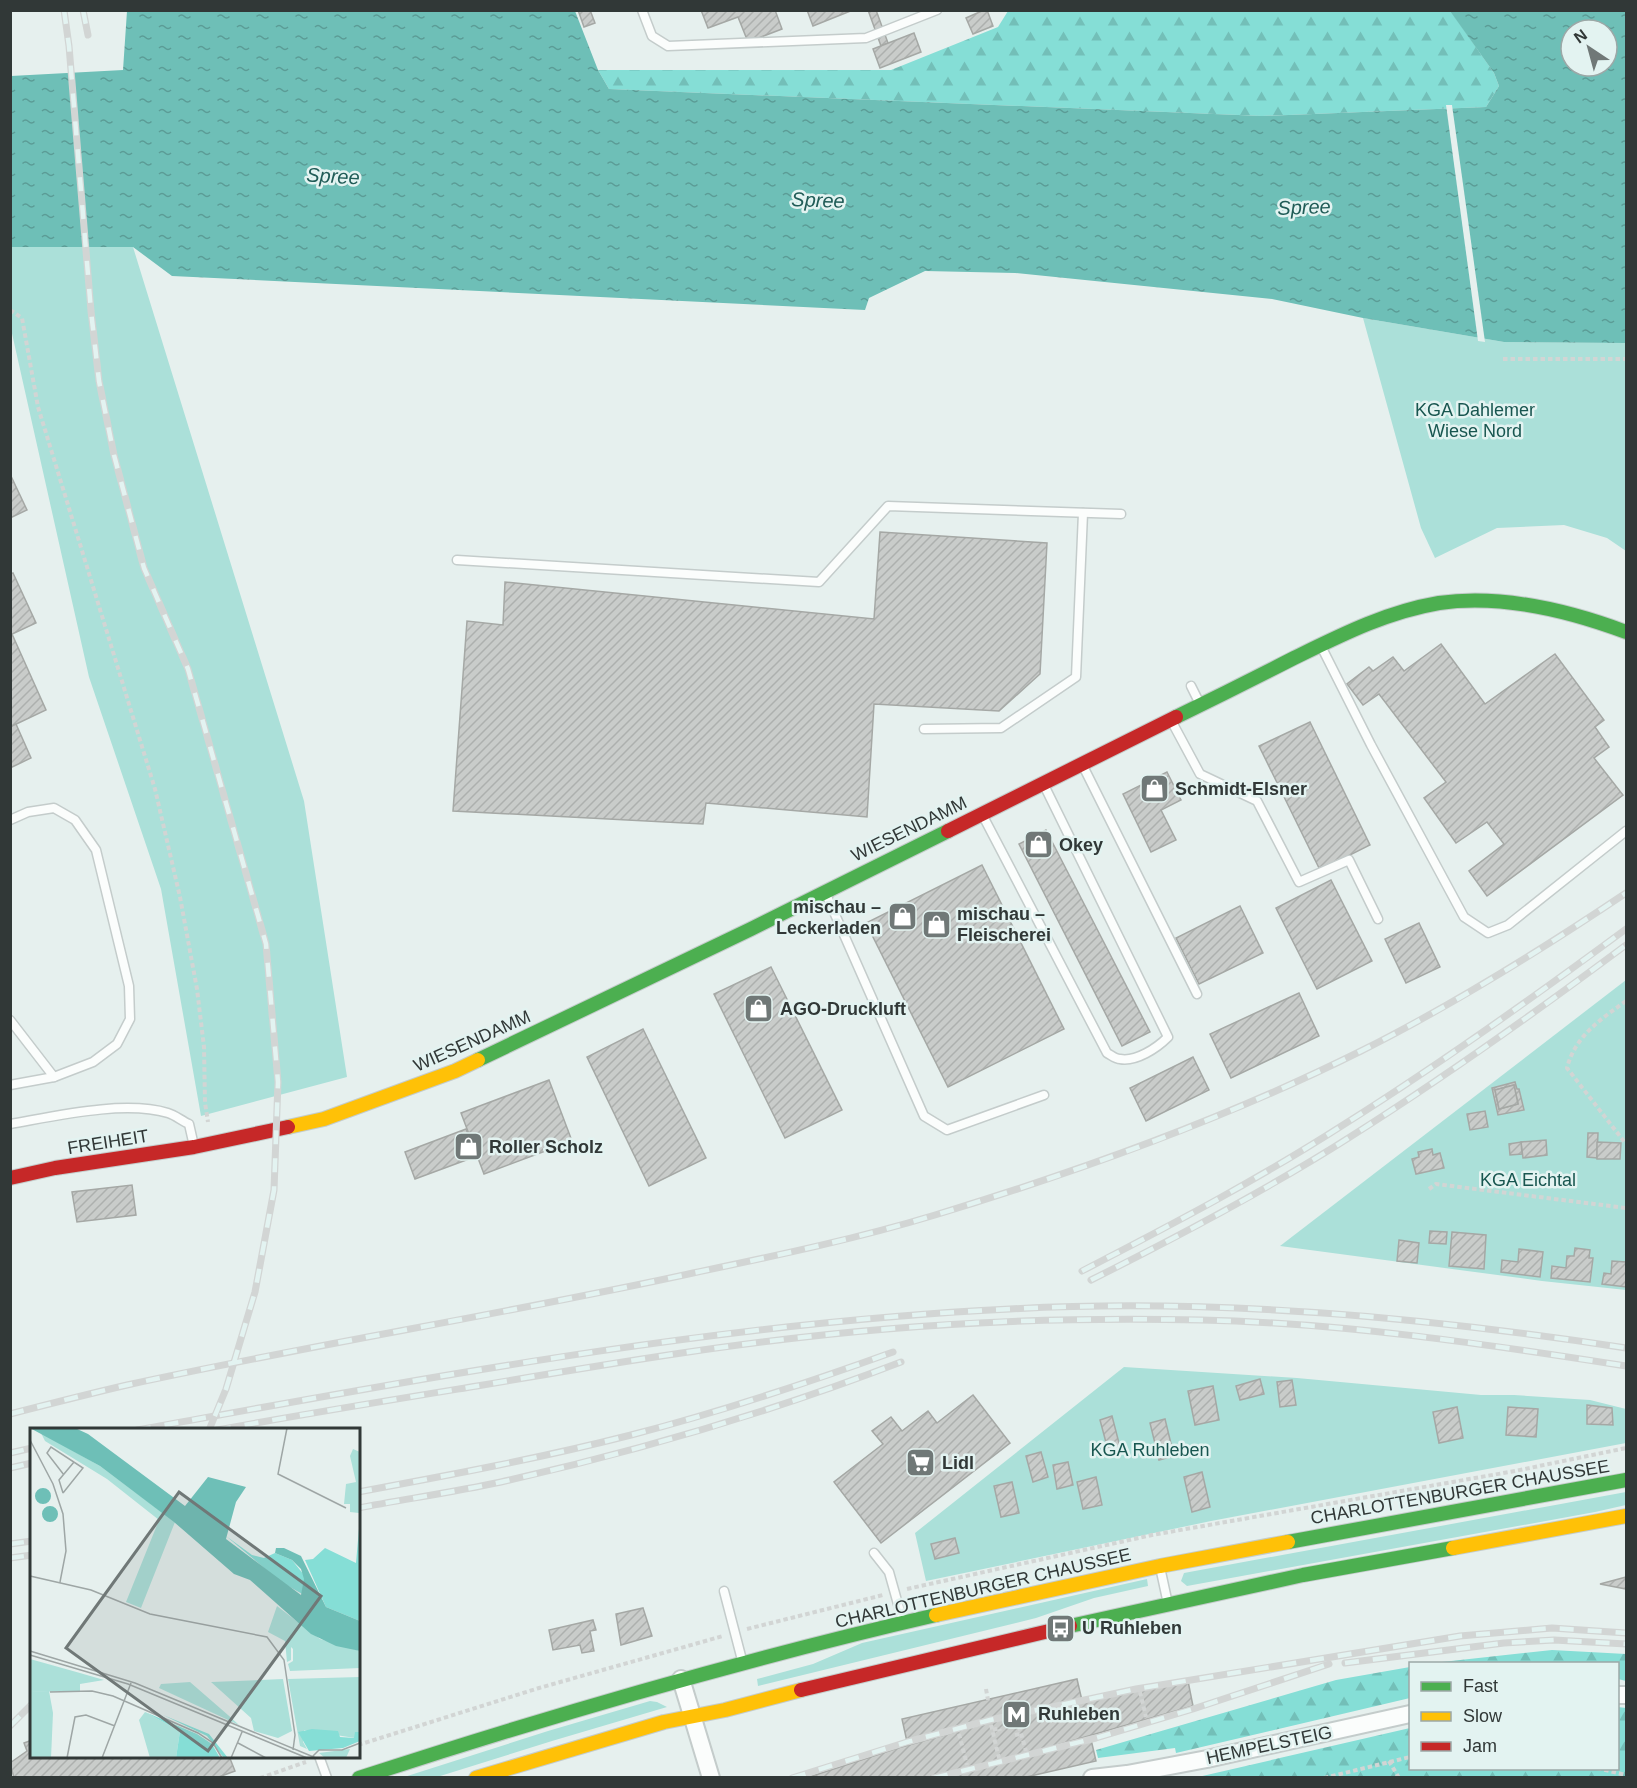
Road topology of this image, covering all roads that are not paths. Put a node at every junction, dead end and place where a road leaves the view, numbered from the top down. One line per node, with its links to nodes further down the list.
1 (642, 10): 2 (lane)
2 (937, 10)
3 (1083, 513): 4 (lane); 5 (lane); 11 (lane)
4 (1121, 514)
5 (457, 560)
6 (1626, 632): 7 (main road, WIESENDAMM)
7 (1320, 645): 9 (main road, WIESENDAMM); 16 (lane)
8 (1191, 686): 9 (lane)
9 (1200, 705): 10 (main road, WIESENDAMM)
10 (1171, 719): 12 (main road, WIESENDAMM); 18 (lane)
11 (924, 729)
12 (1082, 763): 13 (main road, WIESENDAMM); 19 (lane)
13 (1043, 783): 14 (main road, WIESENDAMM); 14 (lane)
14 (981, 813): 17 (main road, WIESENDAMM)
15 (10, 820): 21 (lane)
16 (1626, 831)
17 (825, 891): 23 (lane); 25 (main road, WIESENDAMM)
18 (1378, 919)
19 (1197, 994)
20 (10, 1020): 21 (lane)
21 (54, 1077): 22 (lane)
22 (10, 1085)
23 (1044, 1095)
24 (10, 1124): 26 (lane)
25 (212, 1142): 26 (main road, FREIHEIT)
26 (194, 1147): 27 (main road, FREIHEIT)
27 (10, 1178)
28 (1626, 1480): 31 (main road, CHARLOTTENBURGER CHAUSSEE)
29 (1626, 1516): 33 (main road)
30 (874, 1553): 34 (lane)
31 (1160, 1566): 33 (lane); 34 (main road, CHARLOTTENBURGER CHAUSSEE)
32 (724, 1591): 35 (lane)
33 (1168, 1604): 38 (main road)
34 (903, 1623): 35 (main road, CHARLOTTENBURGER CHAUSSEE)
35 (743, 1663): 36 (main road, CHARLOTTENBURGER CHAUSSEE)
36 (681, 1679): 38 (street); 41 (main road, CHARLOTTENBURGER CHAUSSEE)
37 (1409, 1714): 44 (street, HEMPELSTEIG)
38 (694, 1716): 42 (main road); 43 (street)
39 (319, 1758): 40 (lane)
40 (327, 1778)
41 (359, 1778)
42 (476, 1778)
43 (711, 1778)
44 (1092, 1778)

